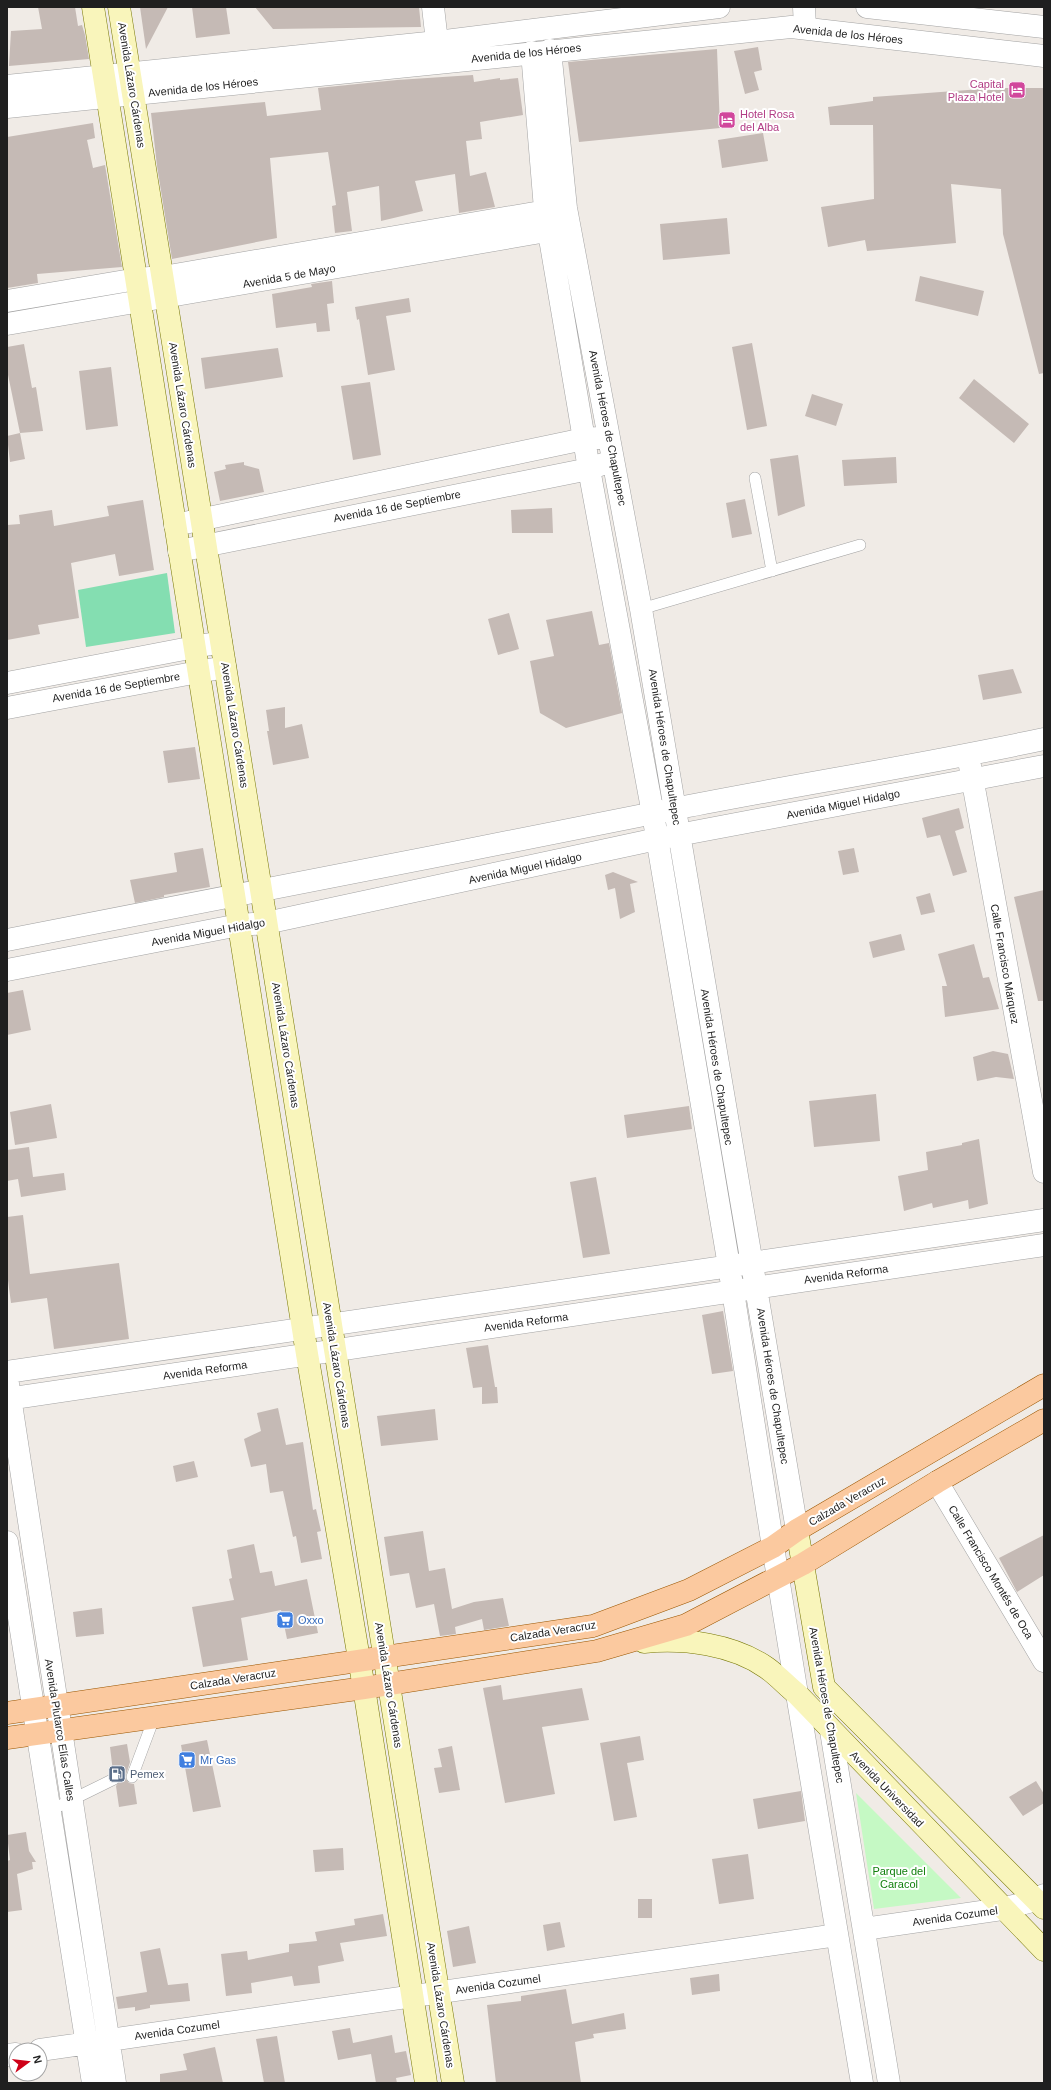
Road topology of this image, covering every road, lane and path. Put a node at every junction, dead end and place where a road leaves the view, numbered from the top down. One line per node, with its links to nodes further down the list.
1 (93, 7): 14 (main road)
2 (119, 7): 12 (main road, Avenida Lázaro Cárdenas)
3 (433, 7): 9 (street)
4 (719, 7): 9 (street, Avenida de los Héroes)
5 (804, 7): 7 (street)
6 (867, 7): 8 (street)
7 (795, 21): 10 (street, Avenida de los Héroes); 11 (street, Avenida de los Héroes)
8 (1044, 27)
9 (437, 42): 12 (street, Avenida de los Héroes)
10 (541, 51): 12 (street, Avenida de los Héroes); 16 (street, Avenida Héroes de Chapultepec)
11 (1044, 56)
12 (132, 84): 14 (street, Avenida de los Héroes); 17 (main road, Avenida Lázaro Cárdenas)
13 (7, 86): 14 (street, Avenida de los Héroes)
14 (106, 86): 15 (street, Avenida de los Héroes); 18 (main road)
15 (7, 107)
16 (557, 219): 17 (street, Avenida 5 de Mayo); 19 (street, Avenida 5 de Mayo); 23 (street, Avenida Héroes de Chapultepec); 24 (street, Avenida Héroes de Chapultepec)
17 (163, 277): 18 (street, Avenida 5 de Mayo); 19 (main road, Avenida Lázaro Cárdenas)
18 (137, 279): 20 (main road); 21 (street, Avenida 5 de Mayo)
19 (166, 298): 20 (street, Avenida 5 de Mayo); 28 (main road, Avenida Lázaro Cárdenas)
20 (140, 301): 22 (street, Avenida 5 de Mayo); 29 (main road)
21 (7, 302)
22 (7, 324)
23 (610, 437): 24 (street); 25 (street, Avenida Héroes de Chapultepec)
24 (584, 439): 26 (street, Avenida Héroes de Chapultepec); 28 (street)
25 (614, 460): 26 (street, Avenida 16 de Septiembre); 34 (street, Avenida Héroes de Chapultepec)
26 (589, 468): 30 (street, Avenida 16 de Septiembre); 35 (street, Avenida Héroes de Chapultepec)
27 (755, 478): 33 (lane)
28 (202, 520): 29 (street); 30 (main road, Avenida Lázaro Cárdenas)
29 (175, 525): 32 (main road)
30 (206, 544): 32 (street, Avenida 16 de Septiembre); 36 (main road, Avenida Lázaro Cárdenas)
31 (860, 545): 33 (lane)
32 (180, 551): 37 (main road)
33 (772, 571): 34 (lane)
34 (641, 609): 35 (street); 46 (street, Avenida Héroes de Chapultepec)
35 (616, 614): 47 (street, Avenida Héroes de Chapultepec)
36 (221, 642): 37 (street); 38 (main road, Avenida Lázaro Cárdenas)
37 (195, 646): 39 (main road); 40 (street)
38 (225, 668): 39 (street, Avenida 16 de Septiembre); 50 (main road, Avenida Lázaro Cárdenas)
39 (199, 672): 41 (street, Avenida 16 de Septiembre); 51 (main road)
40 (7, 683)
41 (7, 708)
42 (1044, 739): 43 (street)
43 (968, 755): 45 (street, Calle Francisco Márquez); 46 (street)
44 (1044, 766): 45 (street, Avenida Miguel Hidalgo)
45 (972, 780): 48 (street, Avenida Miguel Hidalgo); 56 (street, Calle Francisco Márquez)
46 (676, 808): 47 (street); 48 (street, Avenida Héroes de Chapultepec)
47 (653, 814): 49 (street, Avenida Héroes de Chapultepec); 50 (street)
48 (679, 836): 49 (street, Avenida Miguel Hidalgo); 59 (street, Avenida Héroes de Chapultepec)
49 (658, 840): 52 (street, Avenida Miguel Hidalgo); 59 (street, Avenida Héroes de Chapultepec)
50 (262, 891): 51 (street); 52 (main road, Avenida Lázaro Cárdenas)
51 (235, 898): 53 (main road); 54 (street)
52 (266, 923): 53 (street, Avenida Miguel Hidalgo); 62 (main road, Avenida Lázaro Cárdenas)
53 (239, 925): 55 (street, Avenida Miguel Hidalgo); 63 (main road)
54 (7, 940)
55 (7, 970)
56 (1044, 1172)
57 (1044, 1220): 59 (street)
58 (1044, 1245): 60 (street, Avenida Reforma)
59 (740, 1264): 60 (street, Avenida Héroes de Chapultepec); 61 (street, Avenida Héroes de Chapultepec); 62 (street)
60 (756, 1288): 61 (street, Avenida Reforma); 72 (street, Avenida Héroes de Chapultepec)
61 (732, 1291): 64 (street, Avenida Reforma); 74 (street, Avenida Héroes de Chapultepec)
62 (331, 1325): 63 (street); 64 (main road, Avenida Lázaro Cárdenas)
63 (303, 1329): 65 (main road); 66 (street)
64 (335, 1350): 65 (street, Avenida Reforma); 78 (main road, Avenida Lázaro Cárdenas)
65 (307, 1354): 69 (street, Avenida Reforma); 79 (main road)
66 (7, 1372)
67 (7, 1376): 69 (street, Avenida Plutarco Elías Calles)
68 (1044, 1385): 72 (main road, Calzada Veracruz)
69 (8, 1399): 85 (street, Avenida Plutarco Elías Calles)
70 (1044, 1420): 71 (main road)
71 (937, 1482): 75 (main road); 80 (street, Calle Francisco Montés de Oca)
72 (797, 1530): 74 (main road, Calzada Veracruz); 75 (main road, Avenida Héroes de Chapultepec)
73 (7, 1542): 86 (street, Avenida Plutarco Elías Calles)
74 (773, 1547): 76 (street, Avenida Héroes de Chapultepec); 78 (main road, Calzada Veracruz)
75 (803, 1564): 76 (main road); 82 (main road, Avenida Héroes de Chapultepec)
76 (777, 1579): 77 (main road); 84 (street, Avenida Héroes de Chapultepec)
77 (622, 1644): 81 (main road); 84 (main road, Avenida Universidad)
78 (384, 1656): 79 (main road, Calzada Veracruz); 81 (main road, Avenida Lázaro Cárdenas)
79 (359, 1659): 83 (main road); 85 (main road, Calzada Veracruz)
80 (1044, 1661)
81 (389, 1683): 83 (main road); 102 (main road, Avenida Lázaro Cárdenas)
82 (824, 1687): 90 (street, Avenida Héroes de Chapultepec); 97 (main road)
83 (364, 1688): 88 (main road); 103 (main road)
84 (797, 1694): 90 (main road, Avenida Universidad); 100 (street, Avenida Héroes de Chapultepec)
85 (56, 1706): 86 (main road, Calzada Veracruz); 89 (street, Avenida Plutarco Elías Calles)
86 (34, 1709): 87 (main road, Calzada Veracruz); 91 (street, Avenida Plutarco Elías Calles)
87 (7, 1713)
88 (154, 1718): 89 (main road); 93 (lane)
89 (60, 1730): 91 (main road); 95 (street, Avenida Plutarco Elías Calles)
90 (831, 1730): 98 (main road, Avenida Universidad); 99 (street, Avenida Héroes de Chapultepec)
91 (39, 1733): 92 (main road); 96 (street, Avenida Plutarco Elías Calles)
92 (7, 1738)
93 (132, 1777)
94 (114, 1779): 95 (lane)
95 (71, 1799): 96 (lane); 104 (street, Avenida Plutarco Elías Calles)
96 (50, 1810): 105 (street, Avenida Plutarco Elías Calles)
97 (1041, 1901): 98 (street, Avenida Cozumel)
98 (1002, 1909): 99 (street, Avenida Cozumel); 101 (main road, Avenida Universidad)
99 (864, 1929): 112 (street, Avenida Héroes de Chapultepec)
100 (837, 1935): 102 (street, Avenida Cozumel); 111 (street, Avenida Héroes de Chapultepec)
101 (1044, 1950)
102 (439, 1993): 103 (street, Avenida Cozumel); 110 (main road, Avenida Lázaro Cárdenas)
103 (413, 1996): 104 (street, Avenida Cozumel); 109 (main road)
104 (108, 2040): 105 (street, Avenida Cozumel); 108 (street, Avenida Plutarco Elías Calles)
105 (87, 2044): 106 (street, Avenida Cozumel); 107 (street, Avenida Plutarco Elías Calles)
106 (48, 2049)
107 (93, 2083)
108 (115, 2083)
109 (426, 2083)
110 (453, 2083)
111 (862, 2083)
112 (889, 2083)

